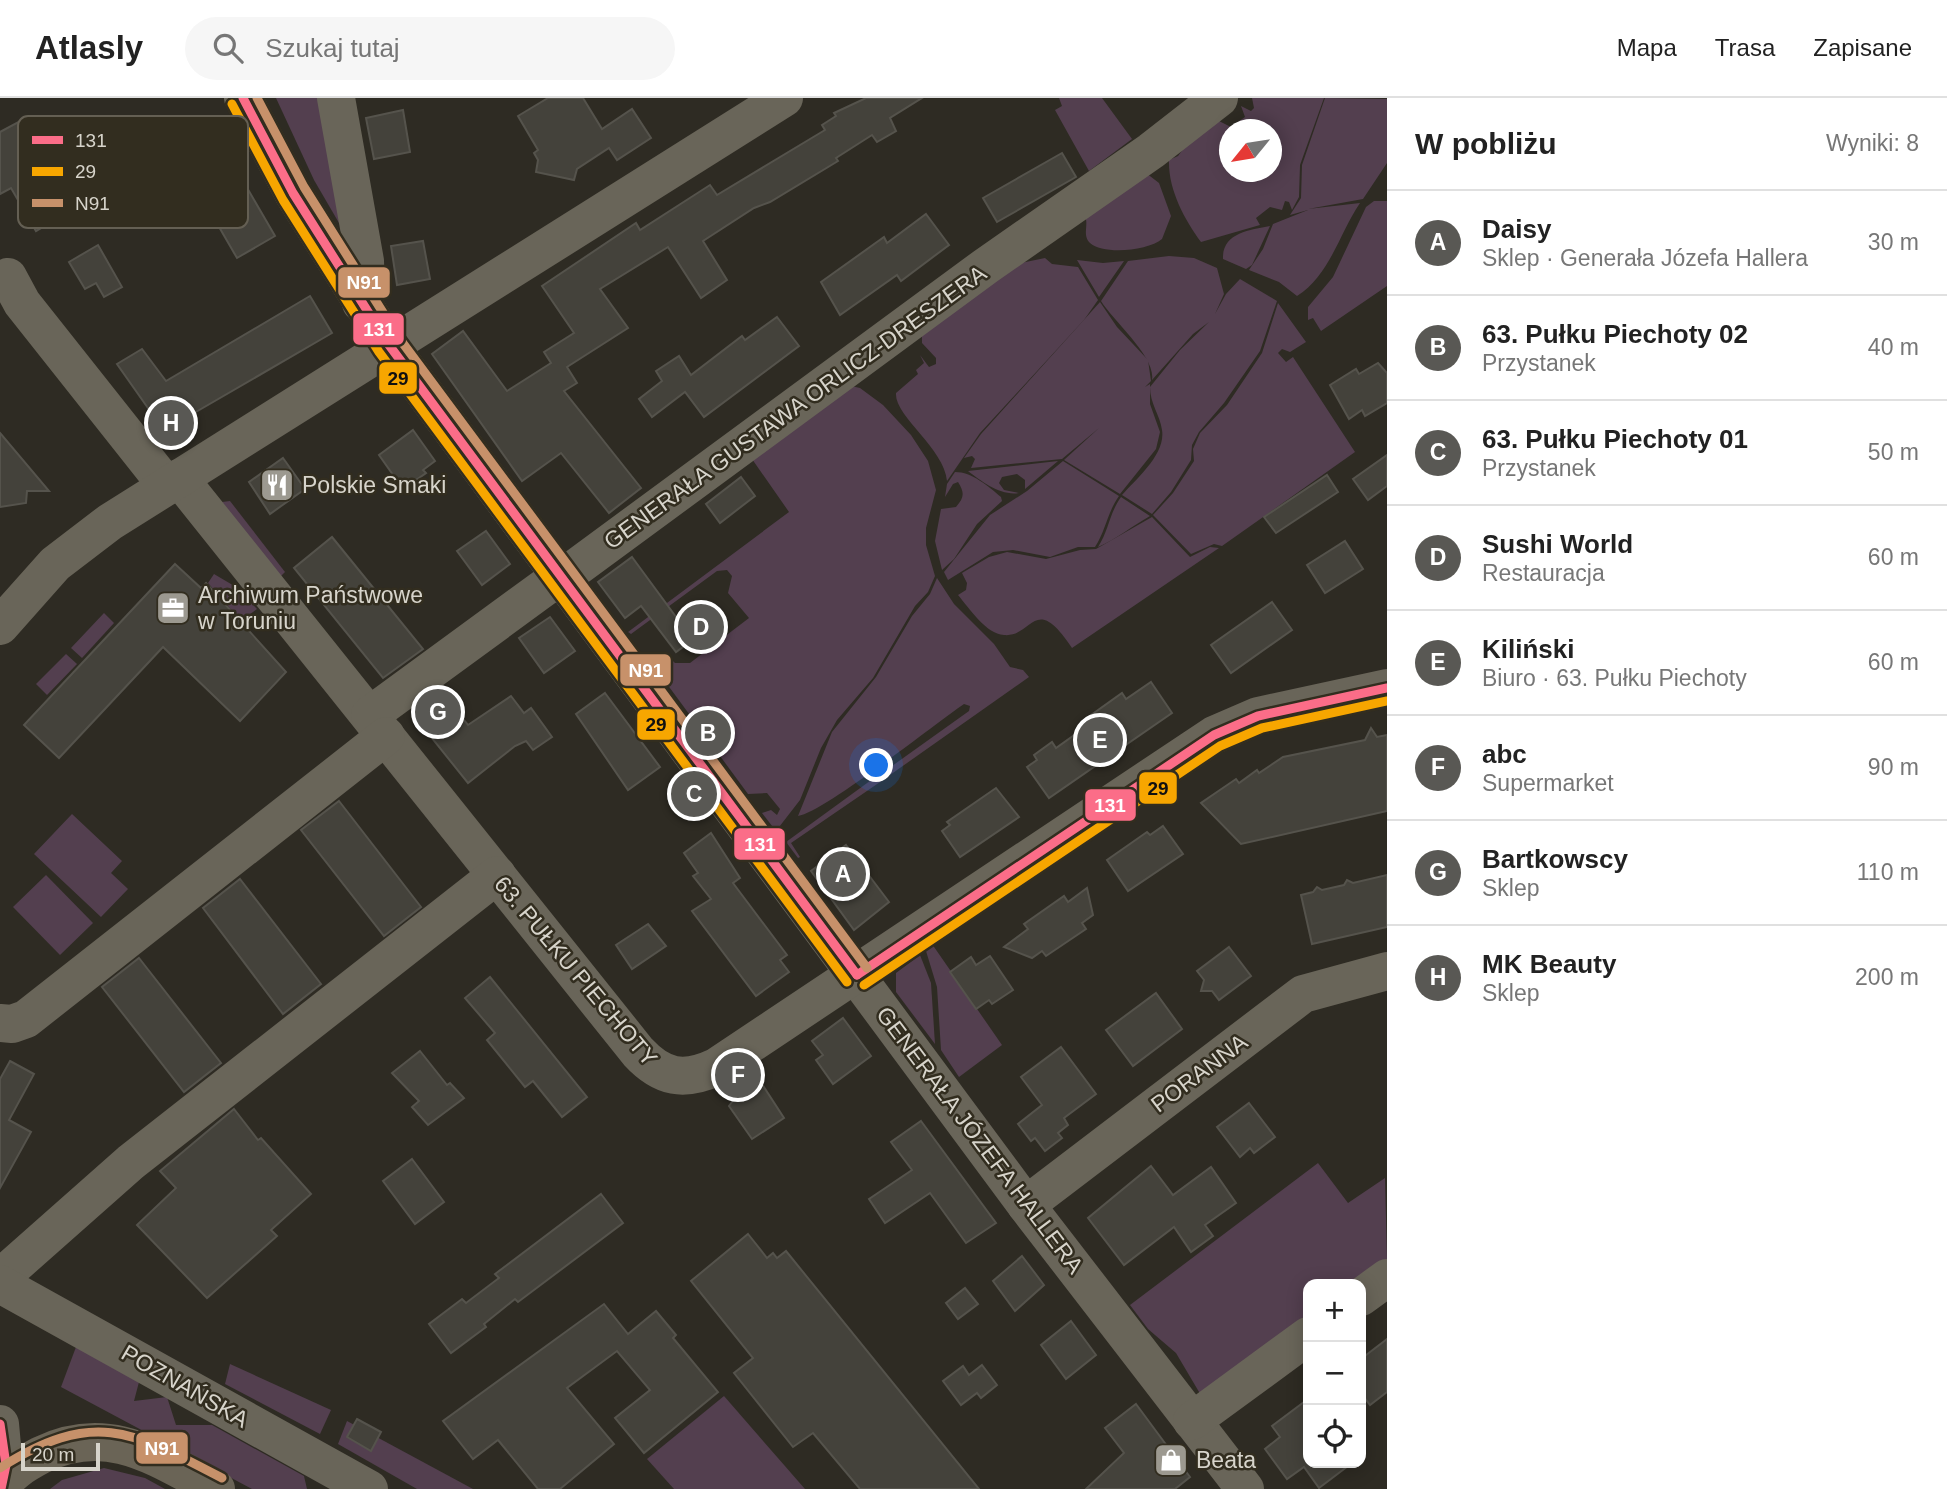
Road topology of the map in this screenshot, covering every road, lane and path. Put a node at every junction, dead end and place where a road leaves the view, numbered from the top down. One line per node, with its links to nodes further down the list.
1 (243, 98): 6 (street, GENERAŁA JÓZEFA HALLERA)
2 (336, 98): 6 (street)
3 (784, 98): 7 (street)
4 (1220, 98): 9 (street, GENERAŁA GUSTAWA ORLICZ-DRESZERA)
5 (8, 277): 8 (street, 63. PUŁKU PIECHOTY)
6 (360, 303): 7 (street, GENERAŁA JÓZEFA HALLERA)
7 (389, 345): 8 (street); 9 (street, GENERAŁA JÓZEFA HALLERA)
8 (173, 482): 10 (street); 12 (street, 63. PUŁKU PIECHOTY)
9 (562, 578): 12 (street, GENERAŁA GUSTAWA ORLICZ-DRESZERA); 15 (street, GENERAŁA JÓZEFA HALLERA)
10 (0, 626)
11 (1387, 688): 15 (street, 63. PUŁKU PIECHOTY)
12 (378, 725): 13 (street, 63. PUŁKU PIECHOTY); 16 (street, GENERAŁA GUSTAWA ORLICZ-DRESZERA)
13 (497, 876): 15 (street, 63. PUŁKU PIECHOTY); 19 (street)
14 (1387, 971): 17 (street, PORANNA)
15 (857, 975): 17 (street, GENERAŁA JÓZEFA HALLERA)
16 (0, 1023)
17 (1026, 1205): 22 (street, GENERAŁA JÓZEFA HALLERA)
18 (1387, 1278): 20 (street)
19 (0, 1281): 26 (street, POZNAŃSKA)
20 (1366, 1293)
21 (1303, 1340): 22 (street)
22 (1192, 1421): 27 (street, GENERAŁA JÓZEFA HALLERA)
23 (0, 1424): 24 (street)
24 (3, 1484): 25 (main road)
25 (216, 1489)
26 (369, 1489)
27 (1245, 1489)

